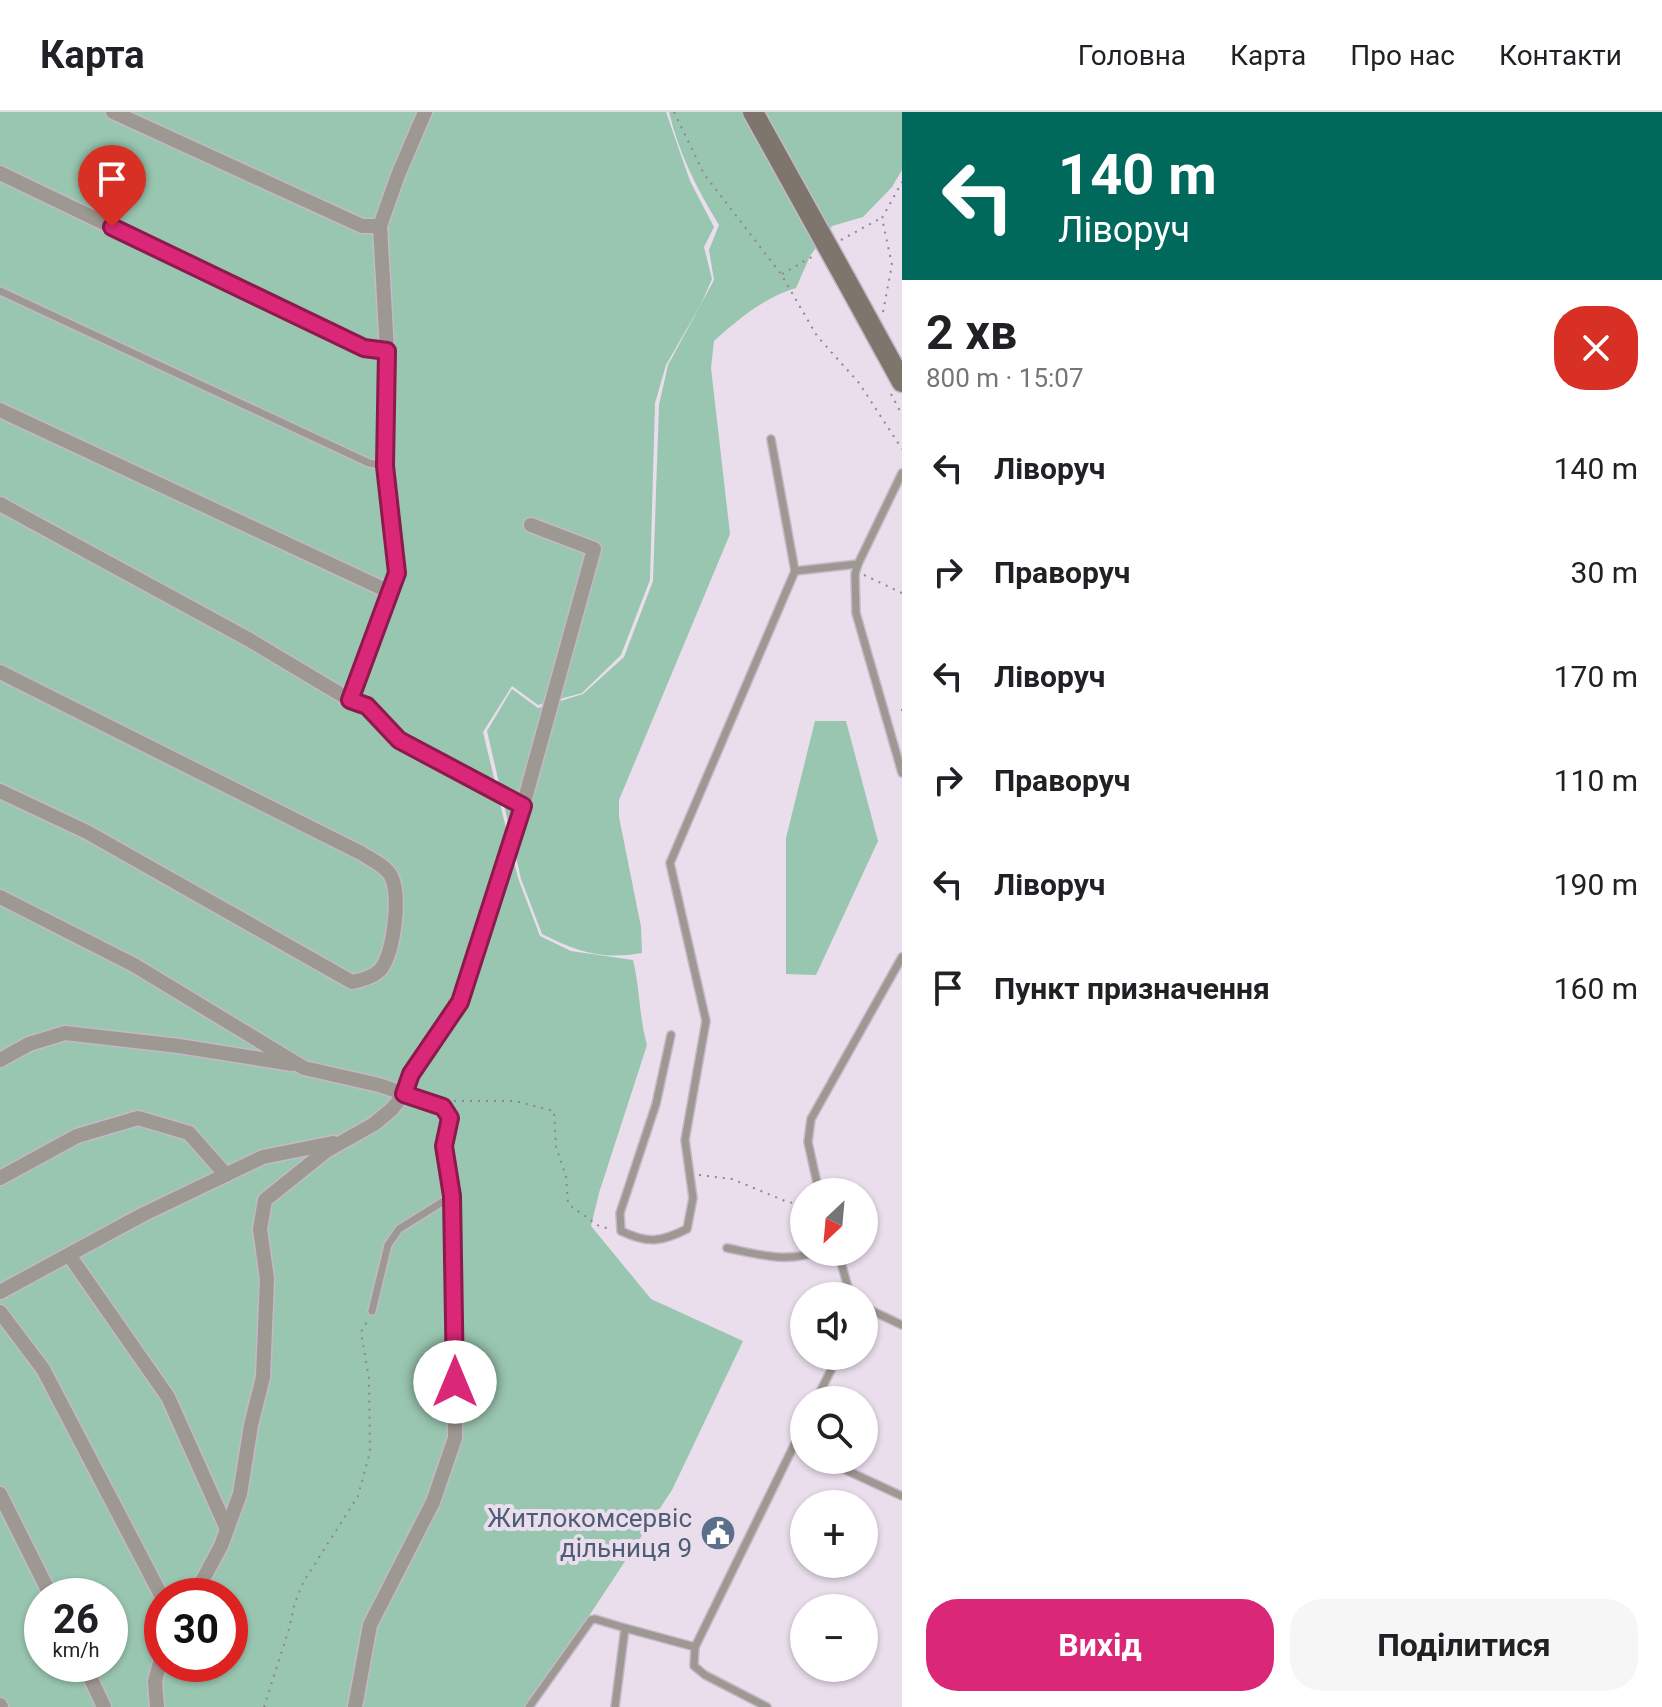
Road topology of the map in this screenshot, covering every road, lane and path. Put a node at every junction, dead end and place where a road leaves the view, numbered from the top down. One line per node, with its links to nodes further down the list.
1 (113, 112): 7 (street)
2 (425, 112): 7 (street)
3 (674, 112): 14 (path)
4 (753, 112): 11 (main road, bridge)
5 (0, 173): 10 (street)
6 (902, 182): 9 (path)
7 (380, 226): 10 (street)
8 (0, 291): 15 (lane)
9 (883, 313)
10 (387, 351): 15 (street)
11 (902, 382)
12 (0, 410): 21 (street)
13 (771, 439): 20 (lane)
14 (902, 449)
15 (385, 466): 21 (street)
16 (902, 473): 19 (lane)
17 (0, 504): 23 (street)
18 (531, 525): 26 (street)
19 (858, 564): 20 (lane); 24 (lane)
20 (795, 571): 35 (lane)
21 (390, 592): 23 (street)
22 (0, 672): 25 (street)
23 (350, 700): 26 (street)
24 (902, 773)
25 (0, 791)
26 (523, 806): 32 (street)
27 (0, 897): 31 (street)
28 (902, 957): 38 (lane)
29 (671, 1035): 41 (lane)
30 (0, 1060): 31 (street)
31 (299, 1065): 32 (street)
32 (407, 1095): 33 (street); 34 (street)
33 (443, 1107): 39 (street); 41 (path)
34 (342, 1142): 36 (street); 54 (street)
35 (689, 1174): 40 (path); 41 (lane)
36 (226, 1175): 37 (street); 43 (street)
37 (0, 1178)
38 (816, 1178)
39 (452, 1196): 46 (lane); 65 (street)
40 (790, 1202)
41 (621, 1231)
42 (727, 1248): 44 (lane)
43 (69, 1255): 45 (street); 54 (street)
44 (790, 1258)
45 (0, 1292)
46 (372, 1311): 64 (path)
47 (0, 1312): 56 (street)
48 (878, 1314): 49 (lane)
49 (902, 1325)
50 (790, 1452): 59 (lane)
51 (854, 1474): 53 (lane)
52 (0, 1494): 55 (street)
53 (902, 1496)
54 (227, 1529): 57 (street)
55 (42, 1578)
56 (152, 1578)
57 (204, 1578)
58 (625, 1628): 59 (lane); 66 (lane); 67 (lane)
59 (695, 1647): 68 (lane)
60 (92, 1682): 62 (street)
61 (155, 1682): 63 (street)
62 (104, 1707)
63 (157, 1707)
64 (264, 1707)
65 (355, 1707)
66 (529, 1707)
67 (615, 1707)
68 (767, 1707)

